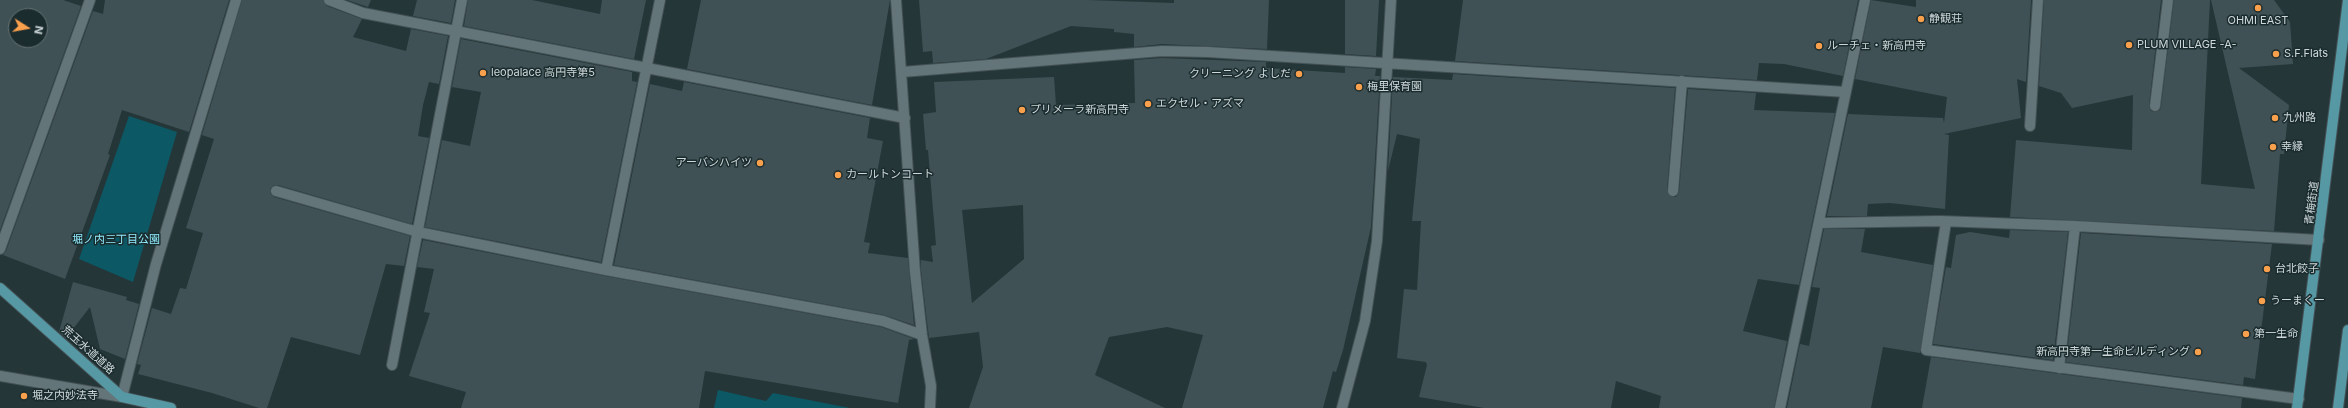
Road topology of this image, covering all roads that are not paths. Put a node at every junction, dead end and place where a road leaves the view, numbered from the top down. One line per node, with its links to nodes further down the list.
1 (90, 0): 28 (street)
2 (236, 0): 36 (street)
3 (329, 0): 12 (street)
4 (462, 0): 12 (street)
5 (660, 0): 14 (street)
6 (896, 0): 15 (street)
7 (1392, 0): 13 (street)
8 (1865, 0): 17 (street)
9 (2038, 0): 20 (street)
10 (2168, 0): 18 (street)
11 (2348, 0): 27 (main road, 青梅街道)
12 (456, 31): 14 (street); 26 (street)
13 (1389, 65): 15 (street); 16 (street); 40 (street)
14 (646, 68): 19 (street); 29 (street)
15 (902, 72): 19 (street)
16 (1682, 81): 17 (street); 22 (street)
17 (1846, 92): 24 (street)
18 (2155, 106)
19 (905, 118): 32 (street)
20 (2030, 126)
21 (276, 191): 26 (street)
22 (1673, 191)
23 (1946, 222): 24 (street); 25 (street); 34 (street)
24 (1819, 223): 41 (street)
25 (2075, 226): 27 (street); 34 (street)
26 (418, 232): 29 (street); 33 (street)
27 (2319, 240): 37 (main road, 青梅街道)
28 (0, 249)
29 (606, 270): 32 (street)
30 (0, 288): 36 (main road, 荒玉水道道路)
31 (2348, 330): 42 (main road)
32 (922, 335): 39 (street)
33 (392, 365)
34 (2059, 368): 37 (street)
35 (0, 376): 36 (street)
36 (122, 397): 38 (main road, 荒玉水道道路)
37 (2298, 404)
38 (171, 408)
39 (930, 408)
40 (1342, 408)
41 (1780, 408)
42 (2338, 408)

